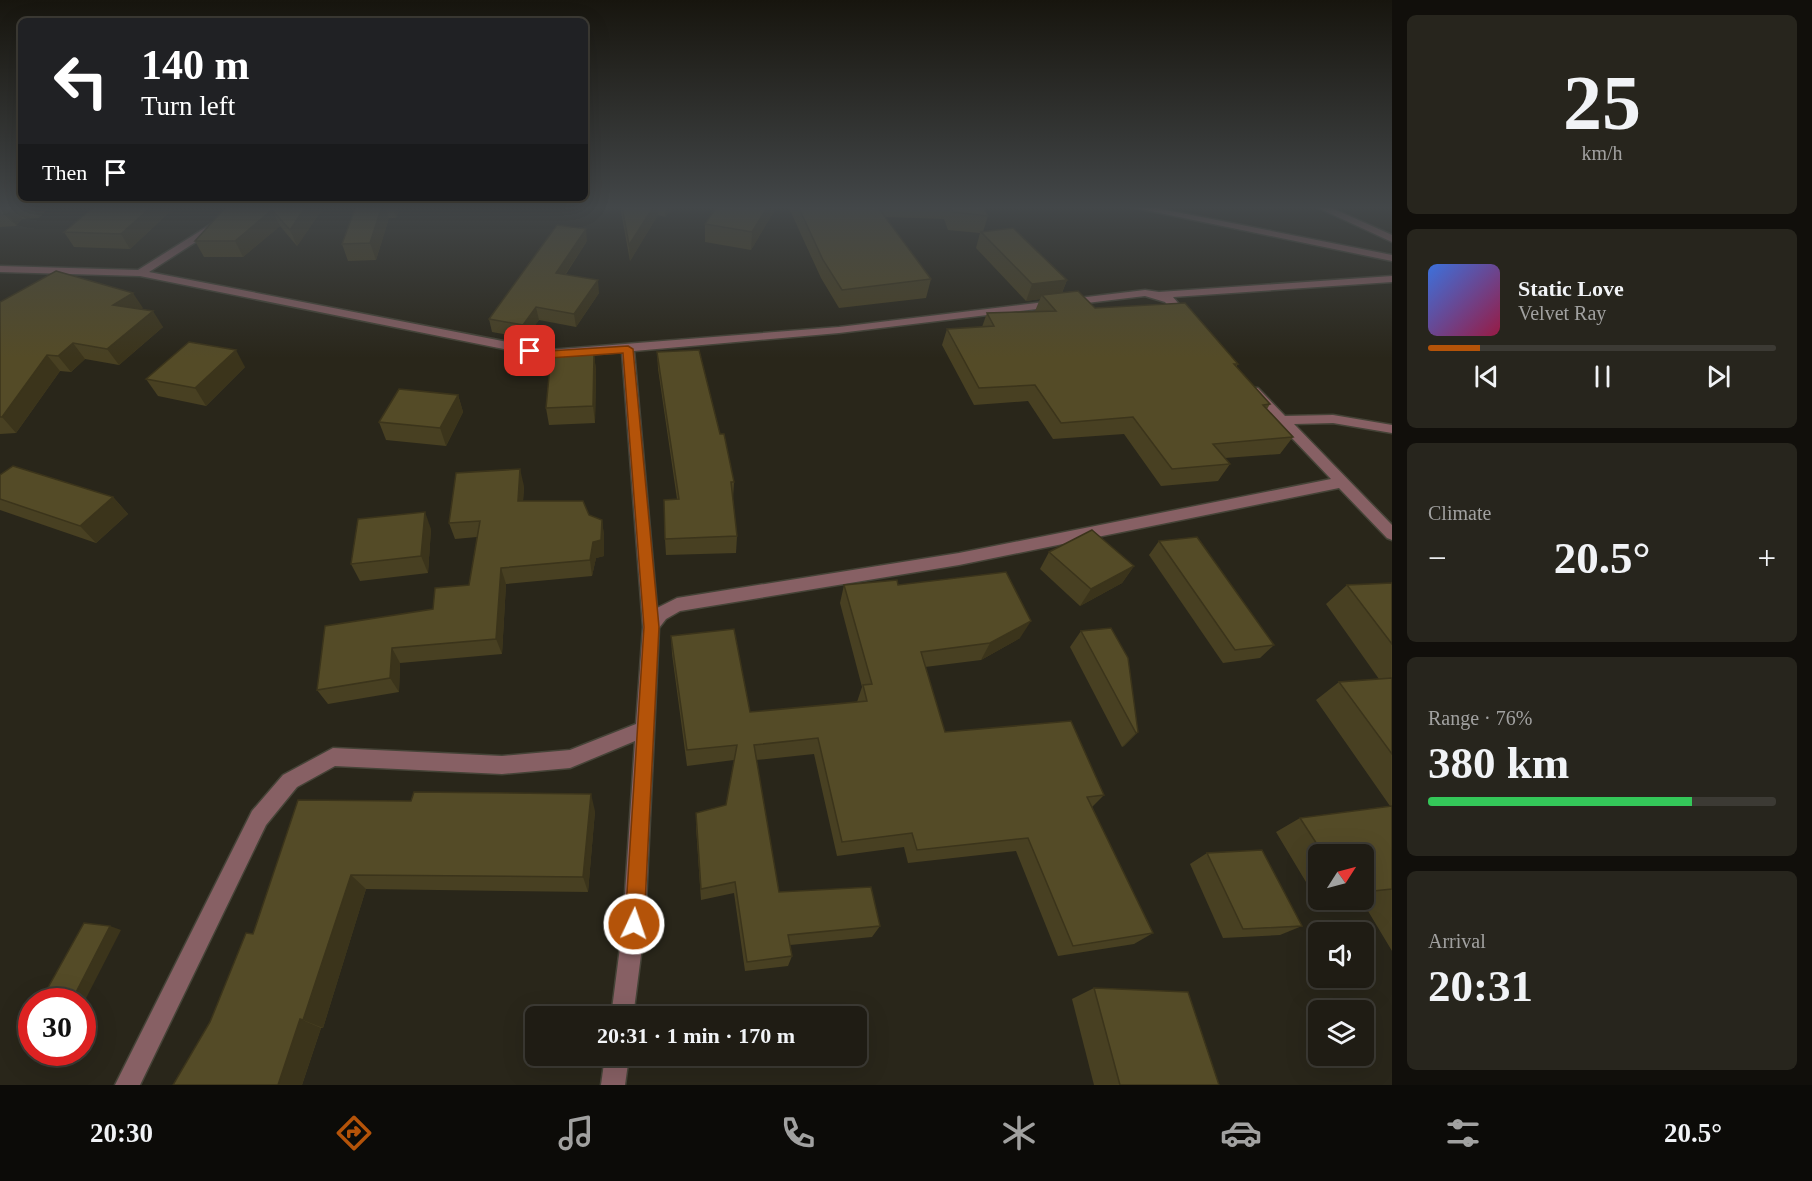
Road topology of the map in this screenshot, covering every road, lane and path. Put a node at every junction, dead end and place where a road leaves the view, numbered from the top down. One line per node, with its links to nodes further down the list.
1 (166, 257): 4 (street)
2 (0, 268): 3 (street)
3 (68, 271): 4 (street); 6 (street)
4 (140, 273): 9 (street)
5 (1392, 279): 7 (street)
6 (49, 282)
7 (1161, 295): 8 (street); 9 (street)
8 (1193, 328)
9 (628, 349): 15 (street)
10 (1242, 378): 11 (street)
11 (1282, 420): 12 (street); 13 (street)
12 (1392, 429)
13 (1342, 482): 14 (street); 15 (street)
14 (1392, 534)
15 (651, 627): 16 (street)
16 (645, 729): 17 (street); 19 (street)
17 (623, 1006)
18 (616, 1066): 20 (street)
19 (127, 1085)
20 (613, 1085)

